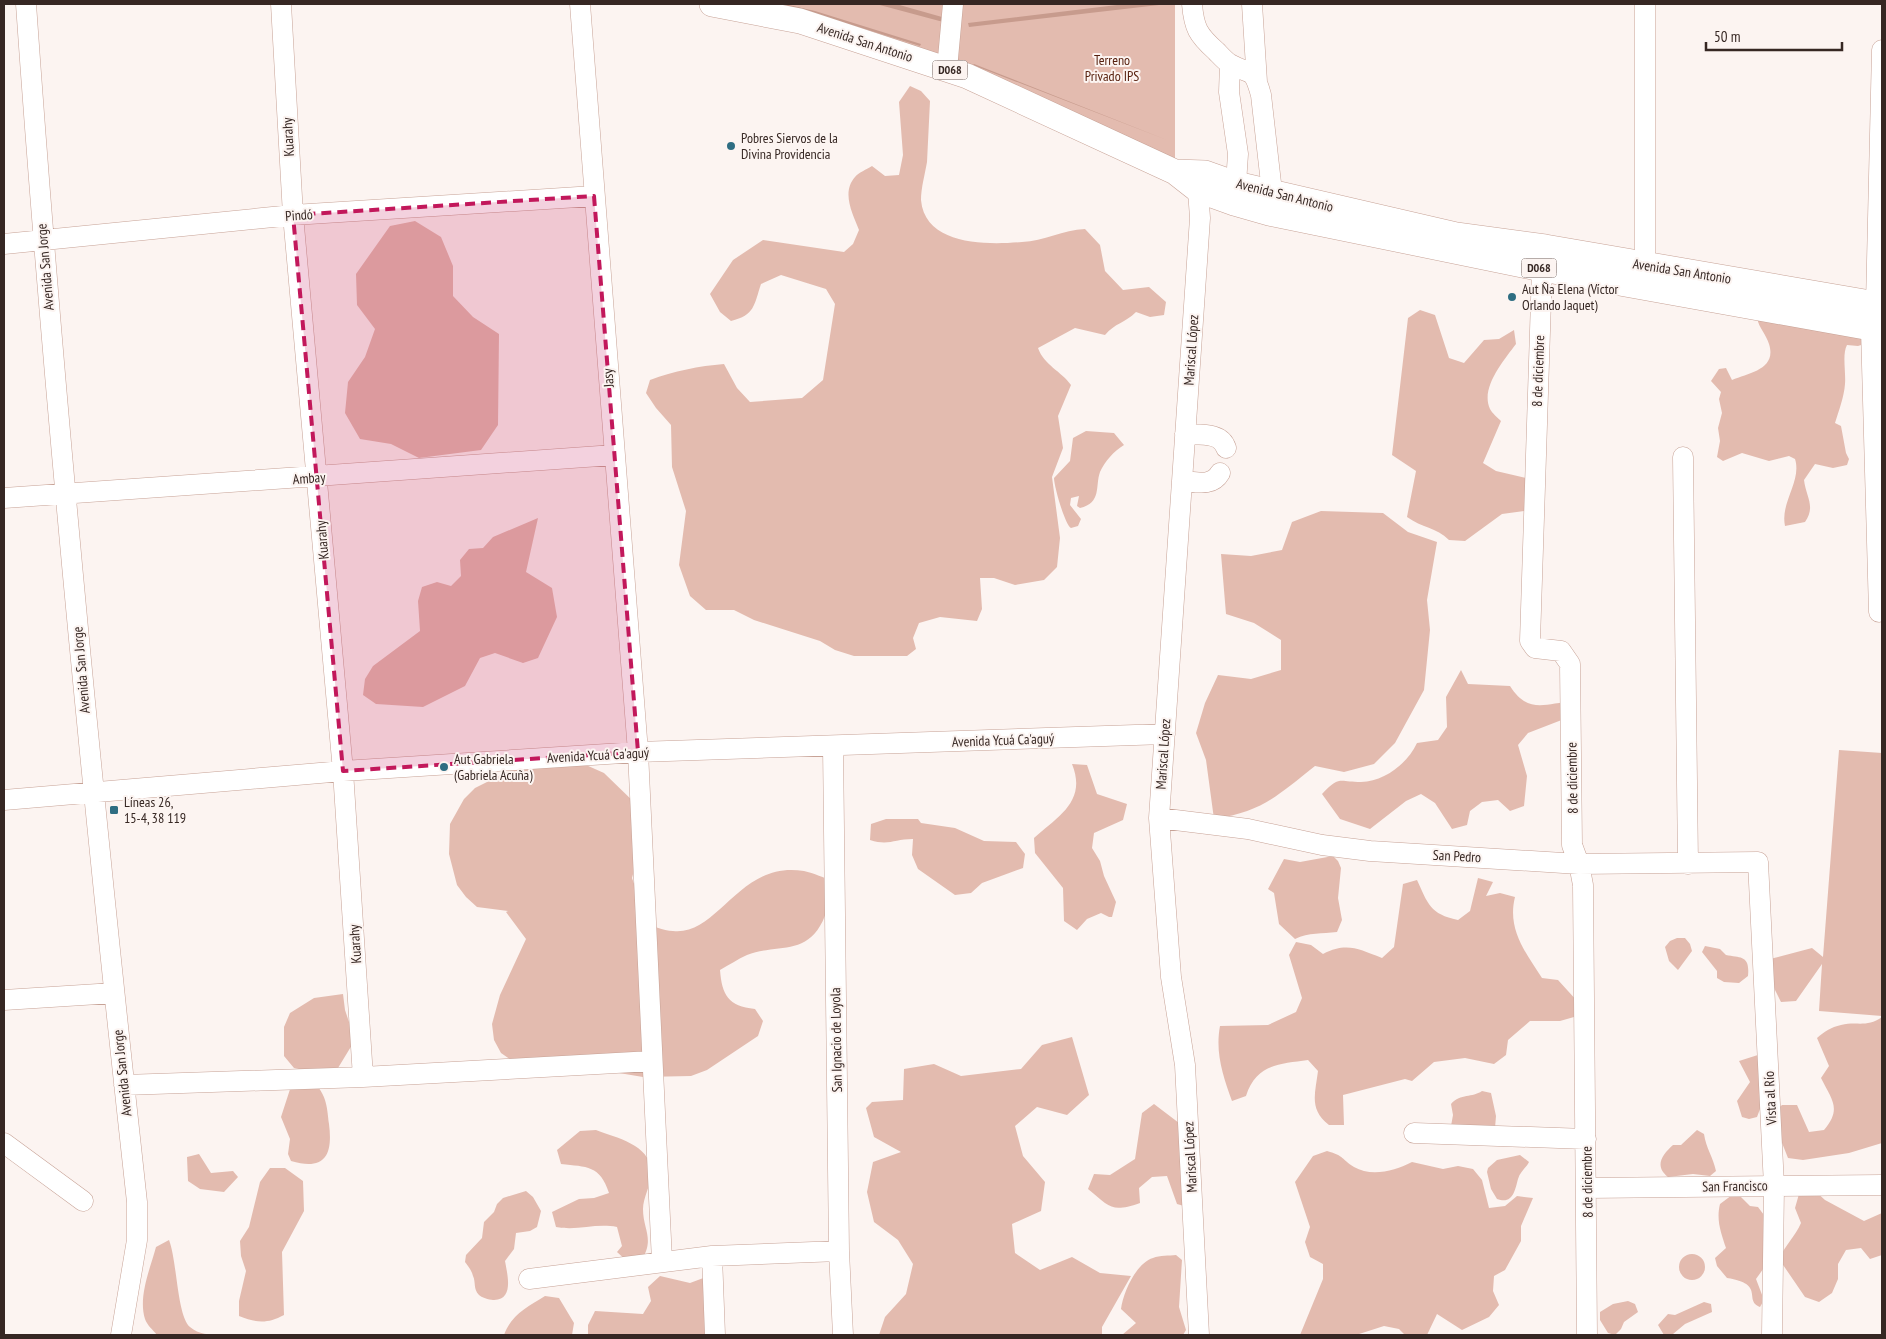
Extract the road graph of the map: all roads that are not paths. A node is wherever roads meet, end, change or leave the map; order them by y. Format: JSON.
{"nodes":[{"id":1,"x":26,"y":4,"type":"edge"},
{"id":2,"x":281,"y":4,"type":"edge"},
{"id":3,"x":580,"y":4,"type":"edge"},
{"id":4,"x":712,"y":4,"type":"edge"},
{"id":5,"x":953,"y":4,"type":"edge"},
{"id":6,"x":1192,"y":4,"type":"edge"},
{"id":7,"x":1252,"y":4,"type":"edge"},
{"id":8,"x":1645,"y":4,"type":"edge"},
{"id":9,"x":1882,"y":50,"type":"edge"},
{"id":10,"x":1230,"y":64,"type":"junction"},
{"id":11,"x":948,"y":69,"type":"junction"},
{"id":12,"x":1257,"y":82,"type":"junction"},
{"id":13,"x":1202,"y":181,"type":"junction"},
{"id":14,"x":1235,"y":194,"type":"junction"},
{"id":15,"x":594,"y":196,"type":"junction"},
{"id":16,"x":1271,"y":202,"type":"junction"},
{"id":17,"x":293,"y":215,"type":"junction"},
{"id":18,"x":42,"y":242,"type":"junction"},
{"id":19,"x":4,"y":244,"type":"edge"},
{"id":20,"x":1543,"y":258,"type":"junction"},
{"id":21,"x":1645,"y":276,"type":"junction"},
{"id":22,"x":1879,"y":304,"type":"edge"},
{"id":23,"x":1876,"y":330,"type":"edge"},
{"id":24,"x":1186,"y":434,"type":"junction"},
{"id":25,"x":1226,"y":448,"type":"dead end"},
{"id":26,"x":614,"y":455,"type":"junction"},
{"id":27,"x":1683,"y":457,"type":"dead end"},
{"id":28,"x":1220,"y":473,"type":"dead end"},
{"id":29,"x":316,"y":477,"type":"junction"},
{"id":30,"x":1182,"y":481,"type":"junction"},
{"id":31,"x":65,"y":494,"type":"junction"},
{"id":32,"x":4,"y":498,"type":"edge"},
{"id":33,"x":1879,"y":612,"type":"dead end"},
{"id":34,"x":1165,"y":734,"type":"junction"},
{"id":35,"x":833,"y":746,"type":"junction"},
{"id":36,"x":638,"y":752,"type":"junction"},
{"id":37,"x":344,"y":771,"type":"junction"},
{"id":38,"x":92,"y":793,"type":"junction"},
{"id":39,"x":4,"y":800,"type":"edge"},
{"id":40,"x":1159,"y":818,"type":"junction"},
{"id":41,"x":1758,"y":862,"type":"joint"},
{"id":42,"x":1579,"y":864,"type":"junction"},
{"id":43,"x":1688,"y":864,"type":"junction"},
{"id":44,"x":114,"y":992,"type":"junction"},
{"id":45,"x":4,"y":1000,"type":"edge"},
{"id":46,"x":652,"y":1061,"type":"junction"},
{"id":47,"x":363,"y":1077,"type":"junction"},
{"id":48,"x":124,"y":1086,"type":"junction"},
{"id":49,"x":1414,"y":1133,"type":"dead end"},
{"id":50,"x":1586,"y":1139,"type":"junction"},
{"id":51,"x":4,"y":1142,"type":"edge"},
{"id":52,"x":1882,"y":1185,"type":"edge"},
{"id":53,"x":1774,"y":1186,"type":"junction"},
{"id":54,"x":1587,"y":1188,"type":"junction"},
{"id":55,"x":83,"y":1201,"type":"dead end"},
{"id":56,"x":839,"y":1251,"type":"junction"},
{"id":57,"x":712,"y":1256,"type":"junction"},
{"id":58,"x":662,"y":1261,"type":"junction"},
{"id":59,"x":528,"y":1279,"type":"dead end"},
{"id":60,"x":121,"y":1335,"type":"edge"},
{"id":61,"x":715,"y":1335,"type":"edge"},
{"id":62,"x":843,"y":1335,"type":"edge"},
{"id":63,"x":1199,"y":1335,"type":"edge"},
{"id":64,"x":1587,"y":1335,"type":"edge"},
{"id":65,"x":1772,"y":1335,"type":"edge"}],
"edges":[{"from":1,"to":18,"type":"street","name":"Avenida San Jorge"},
{"from":2,"to":17,"type":"street","name":"Kuarahy"},
{"from":3,"to":15,"type":"street","name":"Jasy"},
{"from":4,"to":11,"type":"main road","name":"Avenida San Antonio","number":"D068"},
{"from":5,"to":11,"type":"street"},
{"from":6,"to":10,"type":"street"},
{"from":7,"to":12,"type":"street"},
{"from":8,"to":21,"type":"street"},
{"from":9,"to":22,"type":"street"},
{"from":10,"to":12,"type":"street"},
{"from":10,"to":14,"type":"street"},
{"from":11,"to":13,"type":"main road","name":"Avenida San Antonio","number":"D068"},
{"from":12,"to":16,"type":"street"},
{"from":13,"to":14,"type":"main road","name":"Avenida San Antonio","number":"D068"},
{"from":13,"to":24,"type":"street","name":"Mariscal López"},
{"from":14,"to":16,"type":"main road","name":"Avenida San Antonio","number":"D068"},
{"from":15,"to":17,"type":"street","name":"Pindó"},
{"from":15,"to":26,"type":"street","name":"Jasy"},
{"from":16,"to":20,"type":"main road","name":"Avenida San Antonio","number":"D068"},
{"from":17,"to":18,"type":"street","name":"Pindó"},
{"from":17,"to":29,"type":"street","name":"Kuarahy"},
{"from":18,"to":19,"type":"street","name":"Pindó"},
{"from":18,"to":31,"type":"street","name":"Avenida San Jorge"},
{"from":20,"to":21,"type":"main road","name":"Avenida San Antonio","number":"D068"},
{"from":20,"to":42,"type":"street","name":"8 de diciembre"},
{"from":21,"to":22,"type":"main road","name":"Avenida San Antonio","number":"D068"},
{"from":21,"to":23,"type":"main road","name":"Avenida San Antonio","number":"D068"},
{"from":22,"to":23,"type":"street"},
{"from":23,"to":33,"type":"street"},
{"from":24,"to":25,"type":"street"},
{"from":24,"to":30,"type":"street","name":"Mariscal López"},
{"from":26,"to":29,"type":"street","name":"Ambay"},
{"from":26,"to":36,"type":"street","name":"Jasy"},
{"from":27,"to":43,"type":"street"},
{"from":28,"to":30,"type":"street"},
{"from":29,"to":31,"type":"street","name":"Ambay"},
{"from":29,"to":37,"type":"street","name":"Kuarahy"},
{"from":30,"to":34,"type":"street","name":"Mariscal López"},
{"from":31,"to":32,"type":"street","name":"Ambay"},
{"from":31,"to":38,"type":"street","name":"Avenida San Jorge"},
{"from":34,"to":35,"type":"street","name":"Avenida Ycuá Ca'aguý"},
{"from":34,"to":40,"type":"street","name":"Mariscal López"},
{"from":35,"to":36,"type":"street","name":"Avenida Ycuá Ca'aguý"},
{"from":35,"to":56,"type":"street","name":"San Ignacio de Loyola"},
{"from":36,"to":37,"type":"street","name":"Avenida Ycuá Ca'aguý"},
{"from":36,"to":46,"type":"street","name":"Jasy"},
{"from":37,"to":38,"type":"street","name":"Avenida Ycuá Ca'aguý"},
{"from":37,"to":47,"type":"street","name":"Kuarahy"},
{"from":38,"to":39,"type":"street","name":"Avenida Ycuá Ca'aguý"},
{"from":38,"to":44,"type":"street","name":"Avenida San Jorge"},
{"from":40,"to":42,"type":"street","name":"San Pedro"},
{"from":40,"to":63,"type":"street","name":"Mariscal López"},
{"from":41,"to":43,"type":"street","name":"San Pedro"},
{"from":41,"to":53,"type":"street","name":"Vista al Río"},
{"from":42,"to":43,"type":"street","name":"San Pedro"},
{"from":42,"to":50,"type":"street","name":"8 de diciembre"},
{"from":44,"to":45,"type":"street"},
{"from":44,"to":48,"type":"street","name":"Avenida San Jorge"},
{"from":46,"to":47,"type":"street"},
{"from":46,"to":58,"type":"street","name":"Jasy"},
{"from":47,"to":48,"type":"street"},
{"from":48,"to":60,"type":"street","name":"Avenida San Jorge"},
{"from":49,"to":50,"type":"street"},
{"from":50,"to":54,"type":"street","name":"8 de diciembre"},
{"from":51,"to":55,"type":"street"},
{"from":52,"to":53,"type":"street","name":"San Francisco"},
{"from":53,"to":54,"type":"street","name":"San Francisco"},
{"from":53,"to":65,"type":"street","name":"Vista al Río"},
{"from":54,"to":64,"type":"street","name":"8 de diciembre"},
{"from":56,"to":57,"type":"street"},
{"from":56,"to":62,"type":"street","name":"San Ignacio de Loyola"},
{"from":57,"to":58,"type":"street"},
{"from":57,"to":61,"type":"street"},
{"from":58,"to":59,"type":"street"}]}
